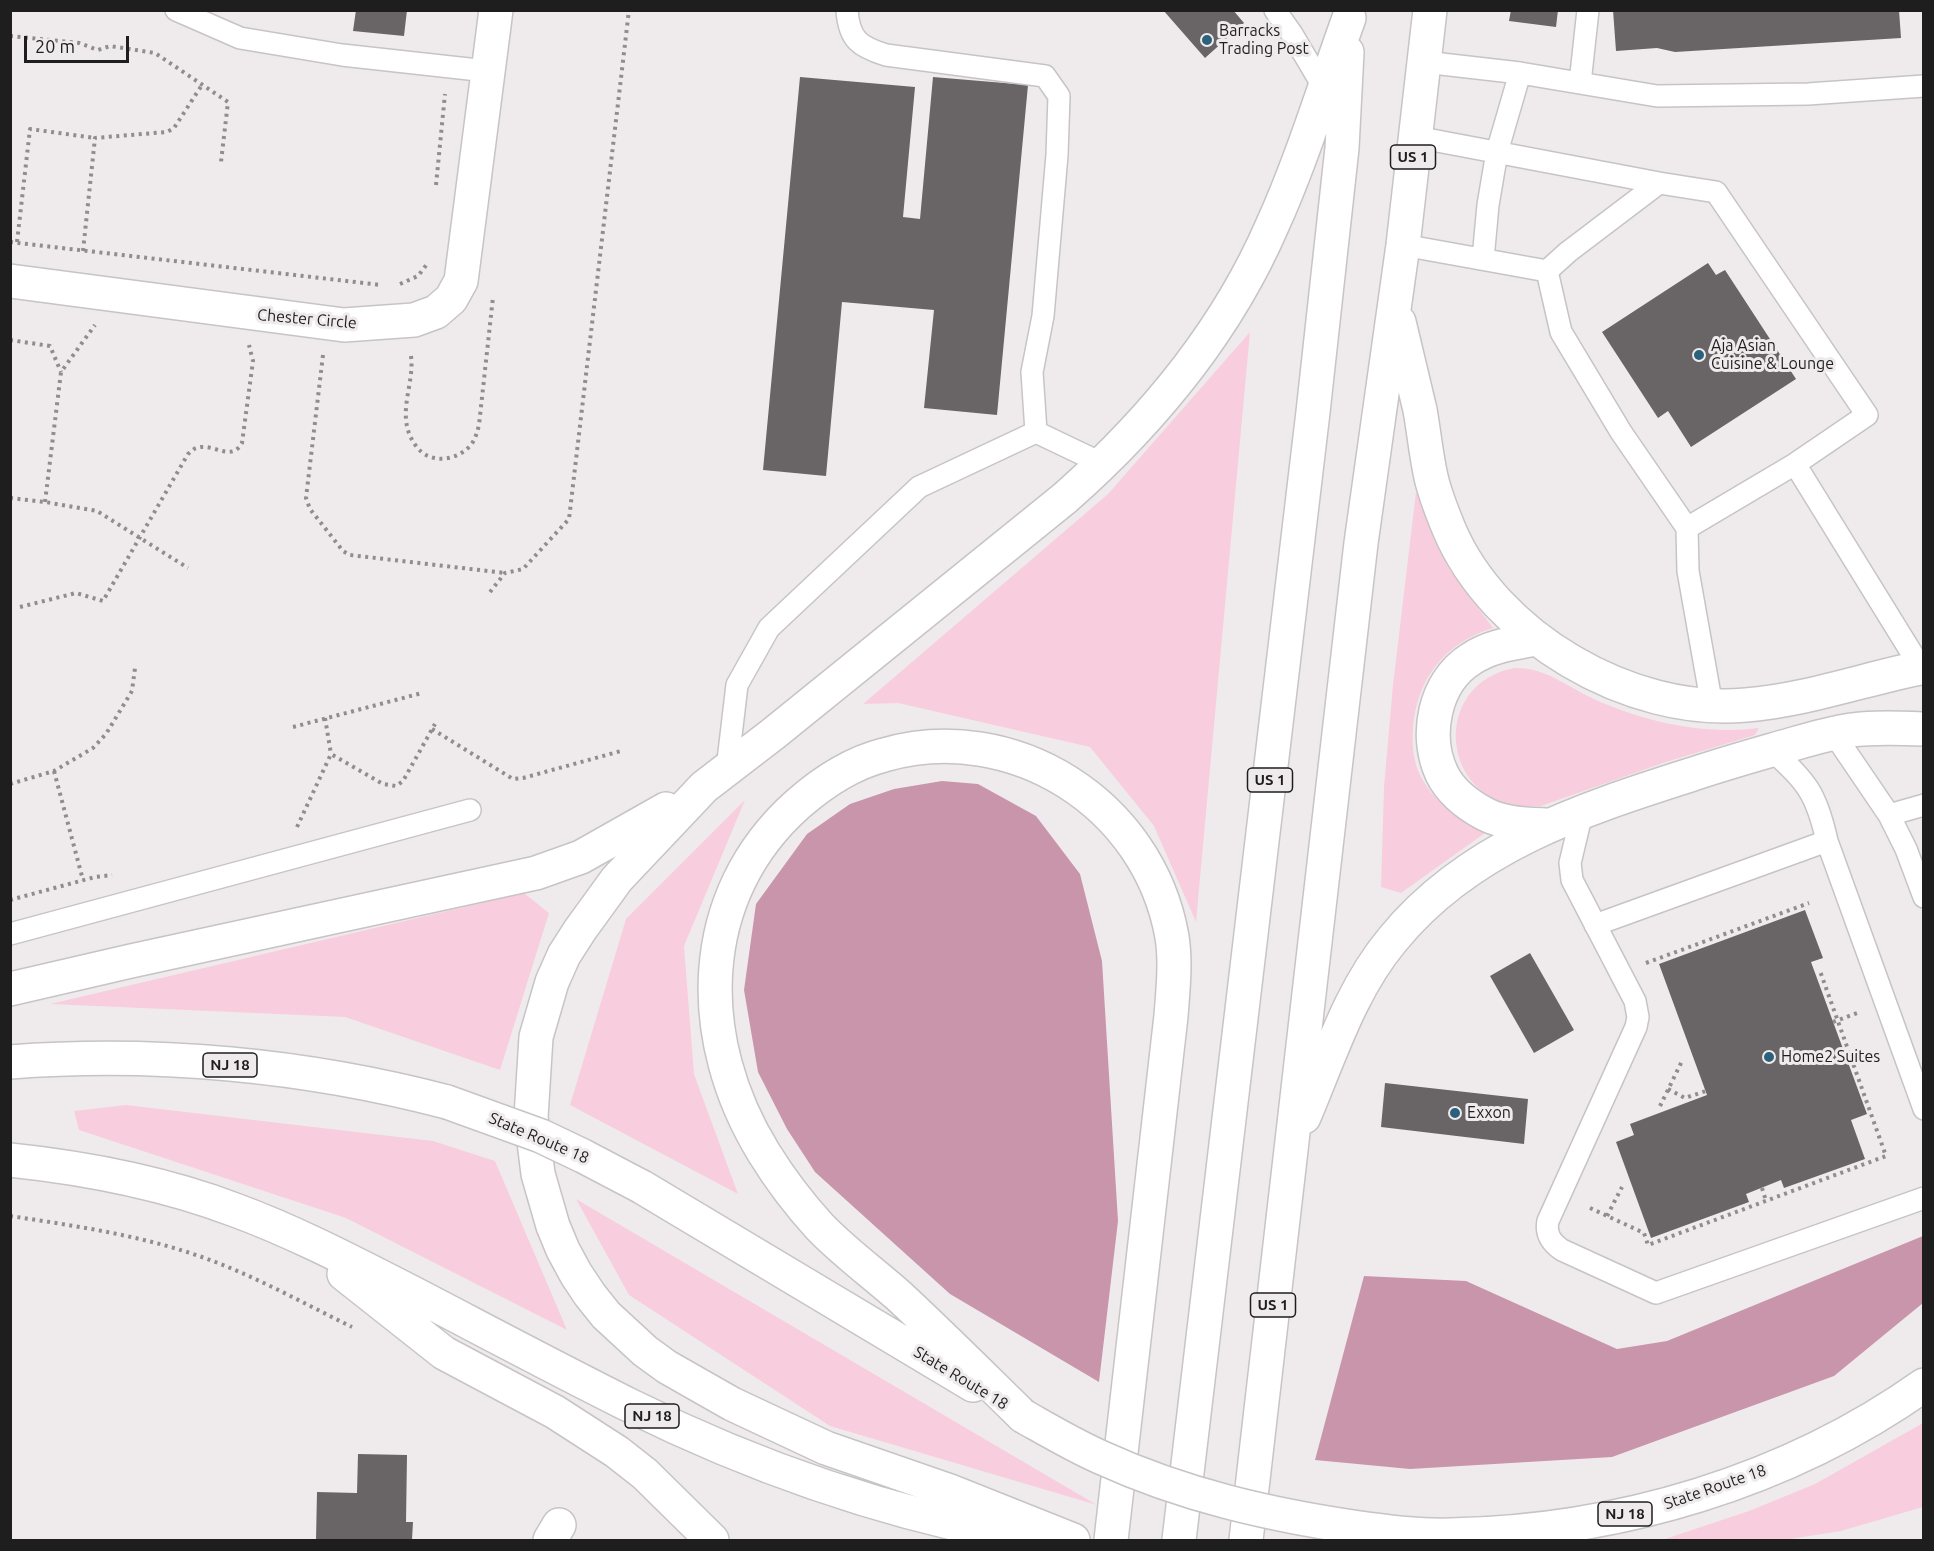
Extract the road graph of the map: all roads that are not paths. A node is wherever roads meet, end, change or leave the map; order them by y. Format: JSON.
{"nodes":[{"id":1,"x":176,"y":10,"type":"edge"},
{"id":2,"x":496,"y":10,"type":"edge"},
{"id":3,"x":847,"y":10,"type":"edge"},
{"id":4,"x":1275,"y":10,"type":"edge"},
{"id":5,"x":1430,"y":10,"type":"edge"},
{"id":6,"x":1588,"y":10,"type":"edge"},
{"id":7,"x":1350,"y":14,"type":"edge"},
{"id":8,"x":1424,"y":62,"type":"junction"},
{"id":9,"x":487,"y":70,"type":"junction"},
{"id":10,"x":1520,"y":73,"type":"junction"},
{"id":11,"x":1580,"y":83,"type":"junction"},
{"id":12,"x":1923,"y":86,"type":"edge"},
{"id":13,"x":1324,"y":88,"type":"junction"},
{"id":14,"x":1416,"y":137,"type":"junction"},
{"id":15,"x":1497,"y":152,"type":"junction"},
{"id":16,"x":1659,"y":183,"type":"junction"},
{"id":17,"x":1403,"y":245,"type":"junction"},
{"id":18,"x":1483,"y":259,"type":"junction"},
{"id":19,"x":1547,"y":271,"type":"junction"},
{"id":20,"x":11,"y":282,"type":"edge"},
{"id":21,"x":1394,"y":303,"type":"junction"},
{"id":22,"x":1036,"y":432,"type":"junction"},
{"id":23,"x":1795,"y":464,"type":"junction"},
{"id":24,"x":1103,"y":465,"type":"junction"},
{"id":25,"x":1687,"y":528,"type":"junction"},
{"id":26,"x":1536,"y":639,"type":"junction"},
{"id":27,"x":1922,"y":667,"type":"edge"},
{"id":28,"x":1712,"y":706,"type":"junction"},
{"id":29,"x":1923,"y":729,"type":"edge"},
{"id":30,"x":1834,"y":734,"type":"junction"},
{"id":31,"x":1772,"y":750,"type":"junction"},
{"id":32,"x":715,"y":778,"type":"junction"},
{"id":33,"x":1923,"y":805,"type":"edge"},
{"id":34,"x":470,"y":810,"type":"dead end"},
{"id":35,"x":1582,"y":813,"type":"junction"},
{"id":36,"x":1889,"y":815,"type":"junction"},
{"id":37,"x":1548,"y":825,"type":"junction"},
{"id":38,"x":1827,"y":841,"type":"junction"},
{"id":39,"x":1923,"y":897,"type":"edge"},
{"id":40,"x":1594,"y":925,"type":"junction"},
{"id":41,"x":10,"y":934,"type":"edge"},
{"id":42,"x":10,"y":989,"type":"edge"},
{"id":43,"x":10,"y":1062,"type":"edge"},
{"id":44,"x":1923,"y":1110,"type":"edge"},
{"id":45,"x":1290,"y":1152,"type":"junction"},
{"id":46,"x":10,"y":1160,"type":"edge"},
{"id":47,"x":1923,"y":1198,"type":"edge"},
{"id":48,"x":292,"y":1233,"type":"junction"},
{"id":49,"x":1923,"y":1363,"type":"edge"},
{"id":50,"x":1923,"y":1385,"type":"edge"},
{"id":51,"x":1023,"y":1416,"type":"junction"},
{"id":52,"x":1873,"y":1418,"type":"junction"},
{"id":53,"x":1256,"y":1458,"type":"junction"},
{"id":54,"x":712,"y":1540,"type":"edge"},
{"id":55,"x":1035,"y":1540,"type":"edge"},
{"id":56,"x":1073,"y":1540,"type":"edge"},
{"id":57,"x":1111,"y":1540,"type":"edge"},
{"id":58,"x":1179,"y":1540,"type":"edge"},
{"id":59,"x":1246,"y":1540,"type":"edge"},
{"id":60,"x":1258,"y":1540,"type":"edge"}],
"edges":[{"from":1,"to":9,"type":"lane"},
{"from":2,"to":9,"type":"main road","name":"Chester Circle"},
{"from":3,"to":22,"type":"lane"},
{"from":4,"to":13,"type":"lane"},
{"from":5,"to":8,"type":"main road","number":"US 1"},
{"from":6,"to":11,"type":"lane"},
{"from":7,"to":13,"type":"main road"},
{"from":7,"to":58,"type":"main road","number":"US 1"},
{"from":8,"to":10,"type":"lane"},
{"from":8,"to":14,"type":"main road","number":"US 1"},
{"from":9,"to":20,"type":"main road","name":"Chester Circle"},
{"from":10,"to":11,"type":"lane"},
{"from":10,"to":15,"type":"lane"},
{"from":11,"to":12,"type":"lane"},
{"from":13,"to":24,"type":"main road"},
{"from":14,"to":15,"type":"lane"},
{"from":14,"to":17,"type":"main road","number":"US 1"},
{"from":15,"to":16,"type":"lane"},
{"from":15,"to":18,"type":"lane"},
{"from":16,"to":19,"type":"lane"},
{"from":16,"to":23,"type":"lane"},
{"from":17,"to":18,"type":"lane"},
{"from":17,"to":21,"type":"main road","number":"US 1"},
{"from":18,"to":19,"type":"lane"},
{"from":19,"to":25,"type":"lane"},
{"from":21,"to":26,"type":"main road"},
{"from":21,"to":45,"type":"main road","number":"US 1"},
{"from":22,"to":24,"type":"lane"},
{"from":22,"to":32,"type":"lane"},
{"from":23,"to":25,"type":"lane"},
{"from":23,"to":27,"type":"lane"},
{"from":24,"to":32,"type":"main road"},
{"from":25,"to":28,"type":"lane"},
{"from":26,"to":28,"type":"main road"},
{"from":26,"to":37,"type":"main road"},
{"from":27,"to":28,"type":"main road"},
{"from":29,"to":30,"type":"main road"},
{"from":30,"to":31,"type":"main road"},
{"from":30,"to":36,"type":"lane"},
{"from":31,"to":35,"type":"main road"},
{"from":31,"to":38,"type":"lane"},
{"from":32,"to":42,"type":"main road"},
{"from":32,"to":56,"type":"main road"},
{"from":33,"to":36,"type":"lane"},
{"from":34,"to":41,"type":"lane"},
{"from":35,"to":37,"type":"main road"},
{"from":35,"to":40,"type":"lane"},
{"from":36,"to":39,"type":"lane"},
{"from":37,"to":45,"type":"main road"},
{"from":38,"to":40,"type":"lane"},
{"from":38,"to":44,"type":"lane"},
{"from":40,"to":47,"type":"lane"},
{"from":43,"to":51,"type":"main road","name":"State Route 18","number":"NJ 18","bridge":true},
{"from":45,"to":53,"type":"main road","number":"US 1"},
{"from":46,"to":48,"type":"main road","number":"NJ 18"},
{"from":48,"to":54,"type":"main road"},
{"from":48,"to":55,"type":"main road","number":"NJ 18"},
{"from":49,"to":52,"type":"main road"},
{"from":50,"to":52,"type":"main road","name":"State Route 18","number":"NJ 18"},
{"from":51,"to":52,"type":"main road","name":"State Route 18","number":"NJ 18","bridge":true},
{"from":51,"to":57,"type":"main road"},
{"from":53,"to":59,"type":"main road","number":"US 1"},
{"from":53,"to":60,"type":"main road"}]}
